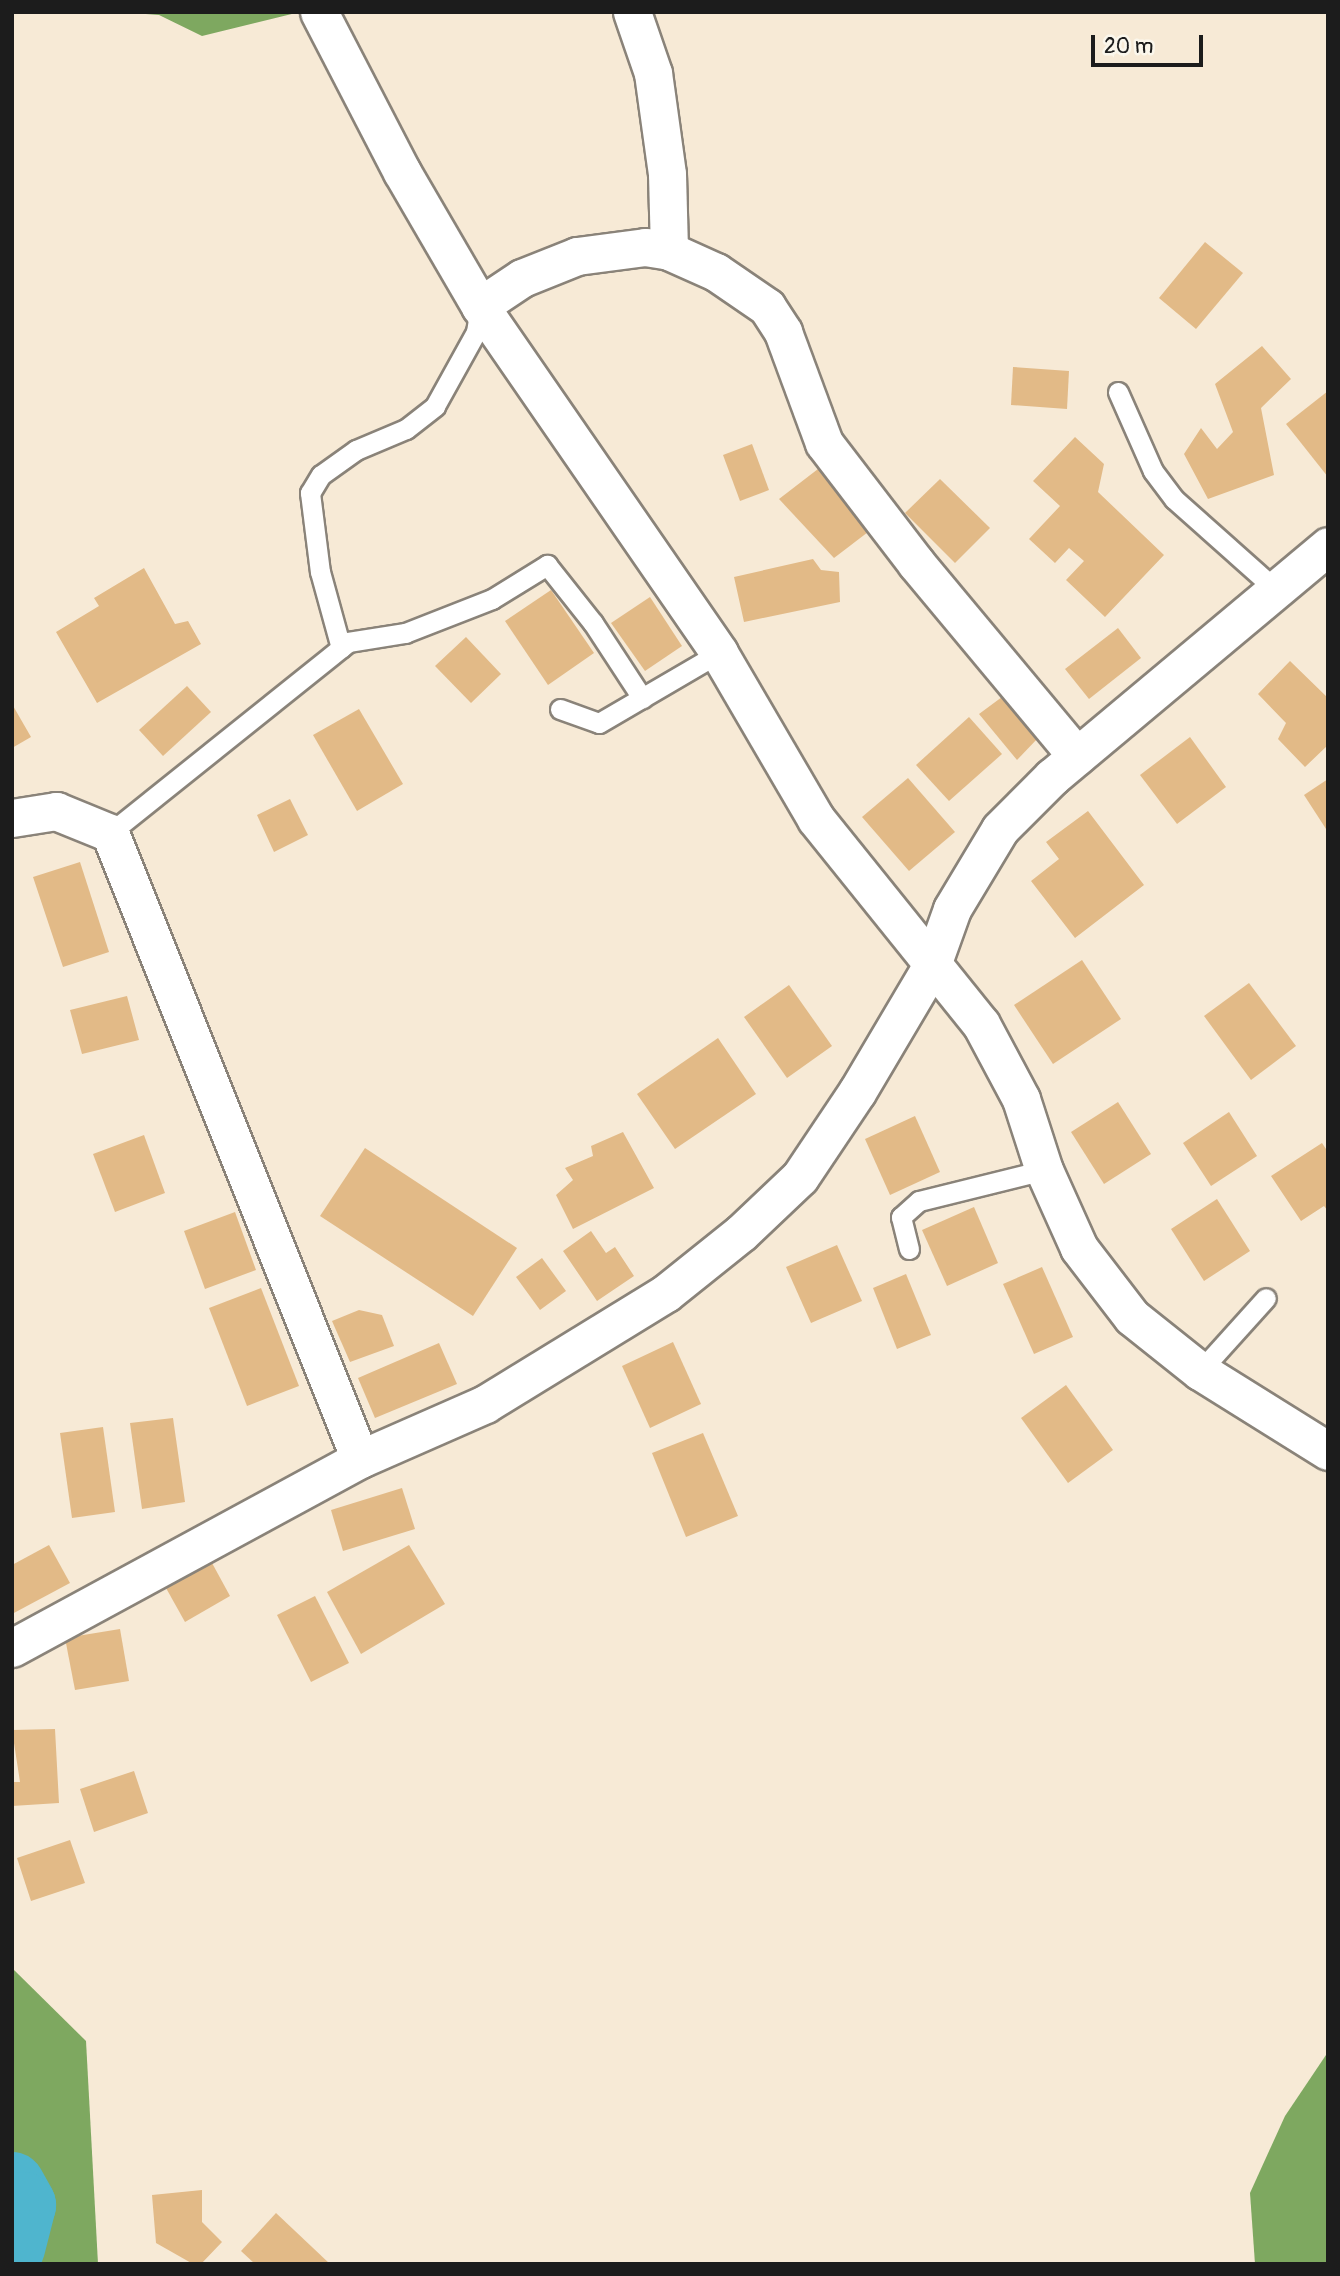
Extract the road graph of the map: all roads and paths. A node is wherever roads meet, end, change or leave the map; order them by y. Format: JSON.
{"nodes":[{"id":1,"x":319,"y":12,"type":"edge"},
{"id":2,"x":632,"y":12,"type":"edge"},
{"id":3,"x":669,"y":251,"type":"junction"},
{"id":4,"x":480,"y":306,"type":"junction"},
{"id":5,"x":1118,"y":392,"type":"dead end"},
{"id":6,"x":1328,"y":546,"type":"edge"},
{"id":7,"x":1276,"y":590,"type":"junction"},
{"id":8,"x":341,"y":648,"type":"junction"},
{"id":9,"x":719,"y":653,"type":"junction"},
{"id":10,"x":642,"y":698,"type":"junction"},
{"id":11,"x":560,"y":709,"type":"dead end"},
{"id":12,"x":1077,"y":756,"type":"junction"},
{"id":13,"x":12,"y":818,"type":"edge"},
{"id":14,"x":110,"y":833,"type":"junction"},
{"id":15,"x":932,"y":965,"type":"junction"},
{"id":16,"x":1044,"y":1170,"type":"junction"},
{"id":17,"x":909,"y":1249,"type":"dead end"},
{"id":18,"x":1266,"y":1298,"type":"dead end"},
{"id":19,"x":1200,"y":1371,"type":"junction"},
{"id":20,"x":1328,"y":1451,"type":"edge"},
{"id":21,"x":360,"y":1459,"type":"junction"},
{"id":22,"x":12,"y":1648,"type":"edge"}],
"edges":[{"from":1,"to":4,"type":"street"},
{"from":2,"to":3,"type":"street"},
{"from":3,"to":4,"type":"street"},
{"from":3,"to":12,"type":"street"},
{"from":4,"to":8,"type":"lane"},
{"from":4,"to":9,"type":"street"},
{"from":5,"to":7,"type":"lane"},
{"from":6,"to":7,"type":"street"},
{"from":7,"to":12,"type":"street"},
{"from":8,"to":10,"type":"lane"},
{"from":8,"to":14,"type":"lane"},
{"from":9,"to":10,"type":"lane"},
{"from":9,"to":15,"type":"street"},
{"from":10,"to":11,"type":"lane"},
{"from":12,"to":15,"type":"street"},
{"from":13,"to":14,"type":"street"},
{"from":14,"to":21,"type":"street"},
{"from":15,"to":16,"type":"street"},
{"from":15,"to":21,"type":"street"},
{"from":16,"to":17,"type":"lane"},
{"from":16,"to":19,"type":"street"},
{"from":18,"to":19,"type":"lane"},
{"from":19,"to":20,"type":"street"},
{"from":21,"to":22,"type":"street"}]}
